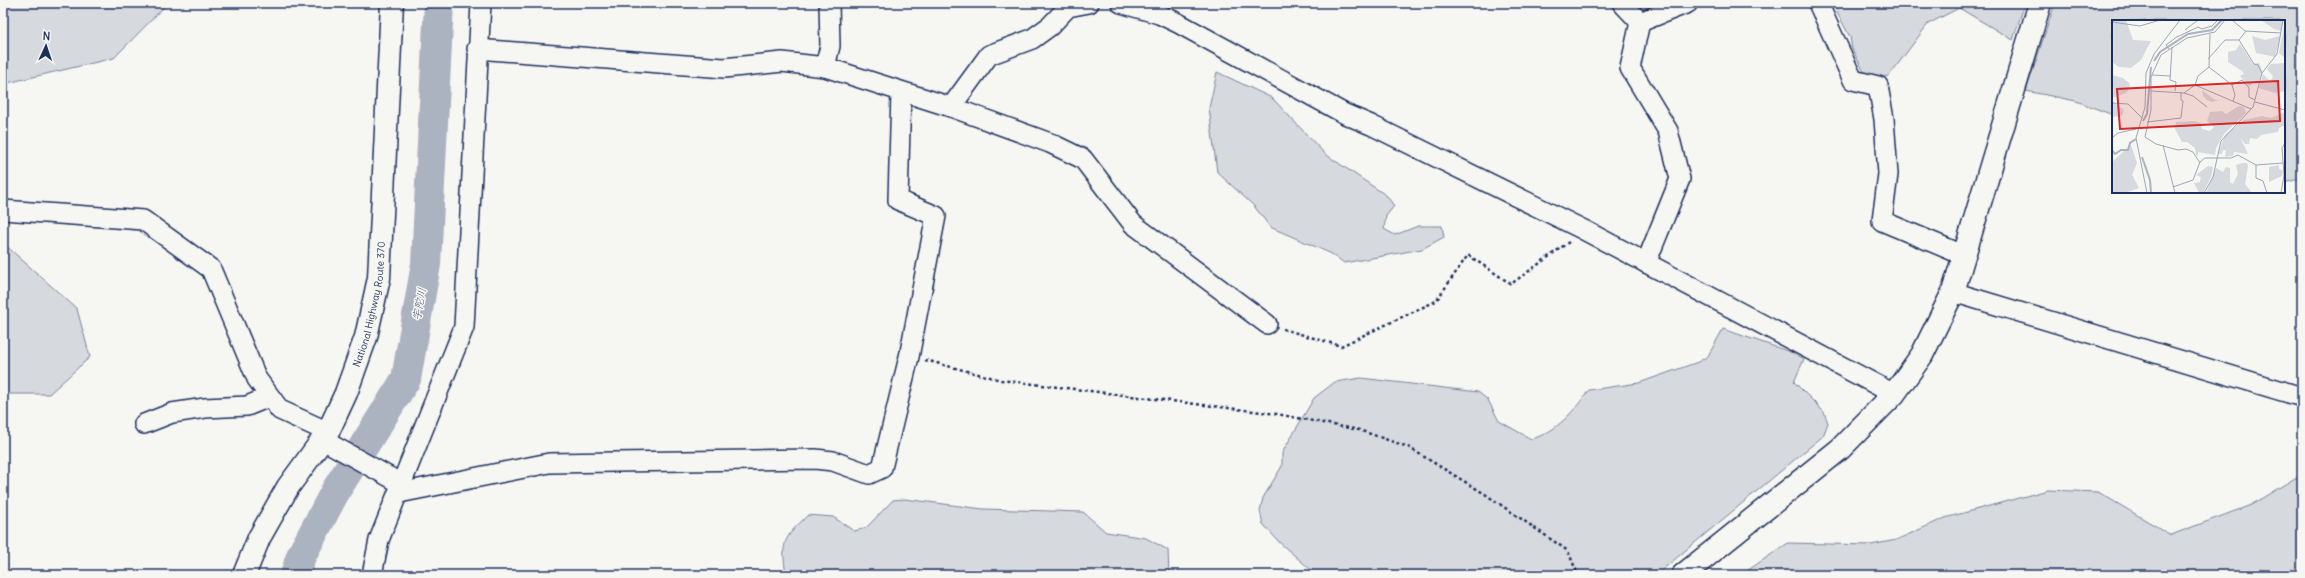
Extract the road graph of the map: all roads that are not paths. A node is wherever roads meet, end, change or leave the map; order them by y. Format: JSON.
{"nodes":[{"id":1,"x":392,"y":3,"type":"edge"},
{"id":2,"x":481,"y":3,"type":"edge"},
{"id":3,"x":829,"y":3,"type":"edge"},
{"id":4,"x":1089,"y":3,"type":"edge"},
{"id":5,"x":1121,"y":3,"type":"edge"},
{"id":6,"x":1622,"y":3,"type":"edge"},
{"id":7,"x":1688,"y":3,"type":"edge"},
{"id":8,"x":1818,"y":3,"type":"edge"},
{"id":9,"x":2040,"y":3,"type":"edge"},
{"id":10,"x":1640,"y":22,"type":"junction"},
{"id":11,"x":477,"y":49,"type":"junction"},
{"id":12,"x":825,"y":67,"type":"junction"},
{"id":13,"x":901,"y":92,"type":"junction"},
{"id":14,"x":951,"y":107,"type":"junction"},
{"id":15,"x":3,"y":210,"type":"edge"},
{"id":16,"x":1963,"y":256,"type":"junction"},
{"id":17,"x":1646,"y":263,"type":"junction"},
{"id":18,"x":1952,"y":292,"type":"junction"},
{"id":19,"x":1267,"y":324,"type":"road end"},
{"id":20,"x":1894,"y":394,"type":"junction"},
{"id":21,"x":269,"y":397,"type":"junction"},
{"id":22,"x":2302,"y":397,"type":"edge"},
{"id":23,"x":144,"y":424,"type":"dead end"},
{"id":24,"x":328,"y":439,"type":"junction"},
{"id":25,"x":398,"y":485,"type":"junction"},
{"id":26,"x":244,"y":575,"type":"edge"},
{"id":27,"x":372,"y":575,"type":"edge"},
{"id":28,"x":1683,"y":575,"type":"edge"}],
"edges":[{"from":1,"to":24,"type":"main road","name":"National Highway Route 370"},
{"from":2,"to":11,"type":"street"},
{"from":3,"to":12,"type":"street"},
{"from":4,"to":14,"type":"street"},
{"from":5,"to":17,"type":"street"},
{"from":6,"to":10,"type":"street"},
{"from":7,"to":10,"type":"street"},
{"from":8,"to":16,"type":"street"},
{"from":9,"to":16,"type":"main road"},
{"from":10,"to":17,"type":"street"},
{"from":11,"to":12,"type":"street"},
{"from":11,"to":25,"type":"street"},
{"from":12,"to":13,"type":"street"},
{"from":13,"to":14,"type":"street"},
{"from":13,"to":25,"type":"street"},
{"from":14,"to":19,"type":"street"},
{"from":15,"to":21,"type":"street"},
{"from":16,"to":18,"type":"main road"},
{"from":17,"to":20,"type":"street"},
{"from":18,"to":20,"type":"main road"},
{"from":18,"to":22,"type":"street"},
{"from":20,"to":28,"type":"main road"},
{"from":21,"to":23,"type":"street"},
{"from":21,"to":24,"type":"street"},
{"from":24,"to":25,"type":"street"},
{"from":24,"to":26,"type":"main road","name":"National Highway Route 370"},
{"from":25,"to":27,"type":"street"}]}
